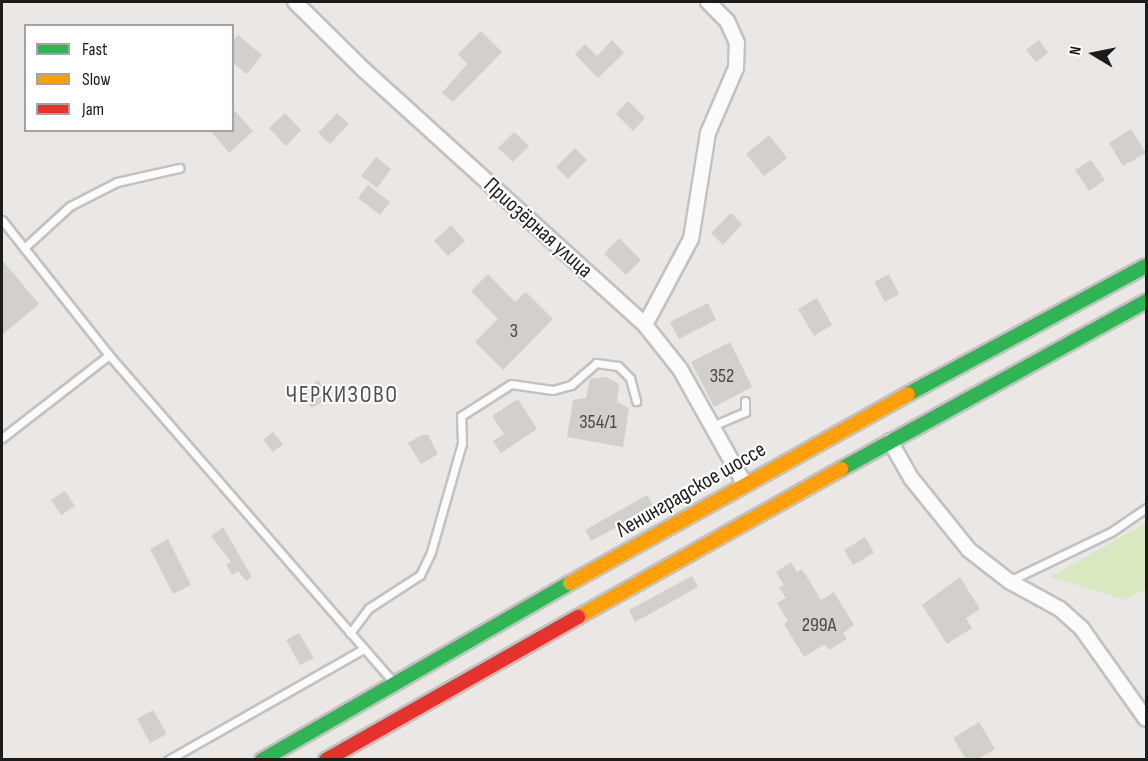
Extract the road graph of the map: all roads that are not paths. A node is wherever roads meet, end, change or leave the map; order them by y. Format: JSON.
{"nodes":[{"id":1,"x":296,"y":2,"type":"edge"},
{"id":2,"x":708,"y":2,"type":"edge"},
{"id":3,"x":179,"y":168,"type":"dead end"},
{"id":4,"x":2,"y":219,"type":"edge"},
{"id":5,"x":24,"y":248,"type":"junction"},
{"id":6,"x":1146,"y":266,"type":"edge"},
{"id":7,"x":1146,"y":301,"type":"edge"},
{"id":8,"x":645,"y":325,"type":"junction"},
{"id":9,"x":110,"y":355,"type":"junction"},
{"id":10,"x":636,"y":401,"type":"dead end"},
{"id":11,"x":745,"y":401,"type":"dead end"},
{"id":12,"x":712,"y":426,"type":"junction"},
{"id":13,"x":2,"y":438,"type":"edge"},
{"id":14,"x":890,"y":441,"type":"junction"},
{"id":15,"x":744,"y":483,"type":"junction"},
{"id":16,"x":1146,"y":508,"type":"edge"},
{"id":17,"x":1009,"y":581,"type":"junction"},
{"id":18,"x":350,"y":633,"type":"junction"},
{"id":19,"x":363,"y":649,"type":"junction"},
{"id":20,"x":396,"y":684,"type":"junction"},
{"id":21,"x":1144,"y":712,"type":"edge"},
{"id":22,"x":168,"y":759,"type":"edge"},
{"id":23,"x":262,"y":759,"type":"edge"},
{"id":24,"x":326,"y":759,"type":"edge"}],
"edges":[{"from":1,"to":8,"type":"street","name":"Приозёрная улица"},
{"from":2,"to":8,"type":"street"},
{"from":3,"to":5,"type":"lane"},
{"from":4,"to":5,"type":"lane"},
{"from":5,"to":9,"type":"lane"},
{"from":6,"to":15,"type":"highway","name":"Ленинградское шоссе"},
{"from":7,"to":14,"type":"highway"},
{"from":8,"to":12,"type":"street","name":"Приозёрная улица"},
{"from":9,"to":13,"type":"lane"},
{"from":9,"to":18,"type":"lane"},
{"from":10,"to":18,"type":"lane"},
{"from":11,"to":12,"type":"lane"},
{"from":12,"to":15,"type":"street","name":"Приозёрная улица"},
{"from":14,"to":17,"type":"street"},
{"from":14,"to":24,"type":"highway"},
{"from":15,"to":20,"type":"highway","name":"Ленинградское шоссе"},
{"from":16,"to":17,"type":"lane"},
{"from":17,"to":21,"type":"street"},
{"from":18,"to":19,"type":"lane"},
{"from":19,"to":20,"type":"lane"},
{"from":19,"to":22,"type":"lane"},
{"from":20,"to":23,"type":"highway","name":"Ленинградское шоссе"}]}
